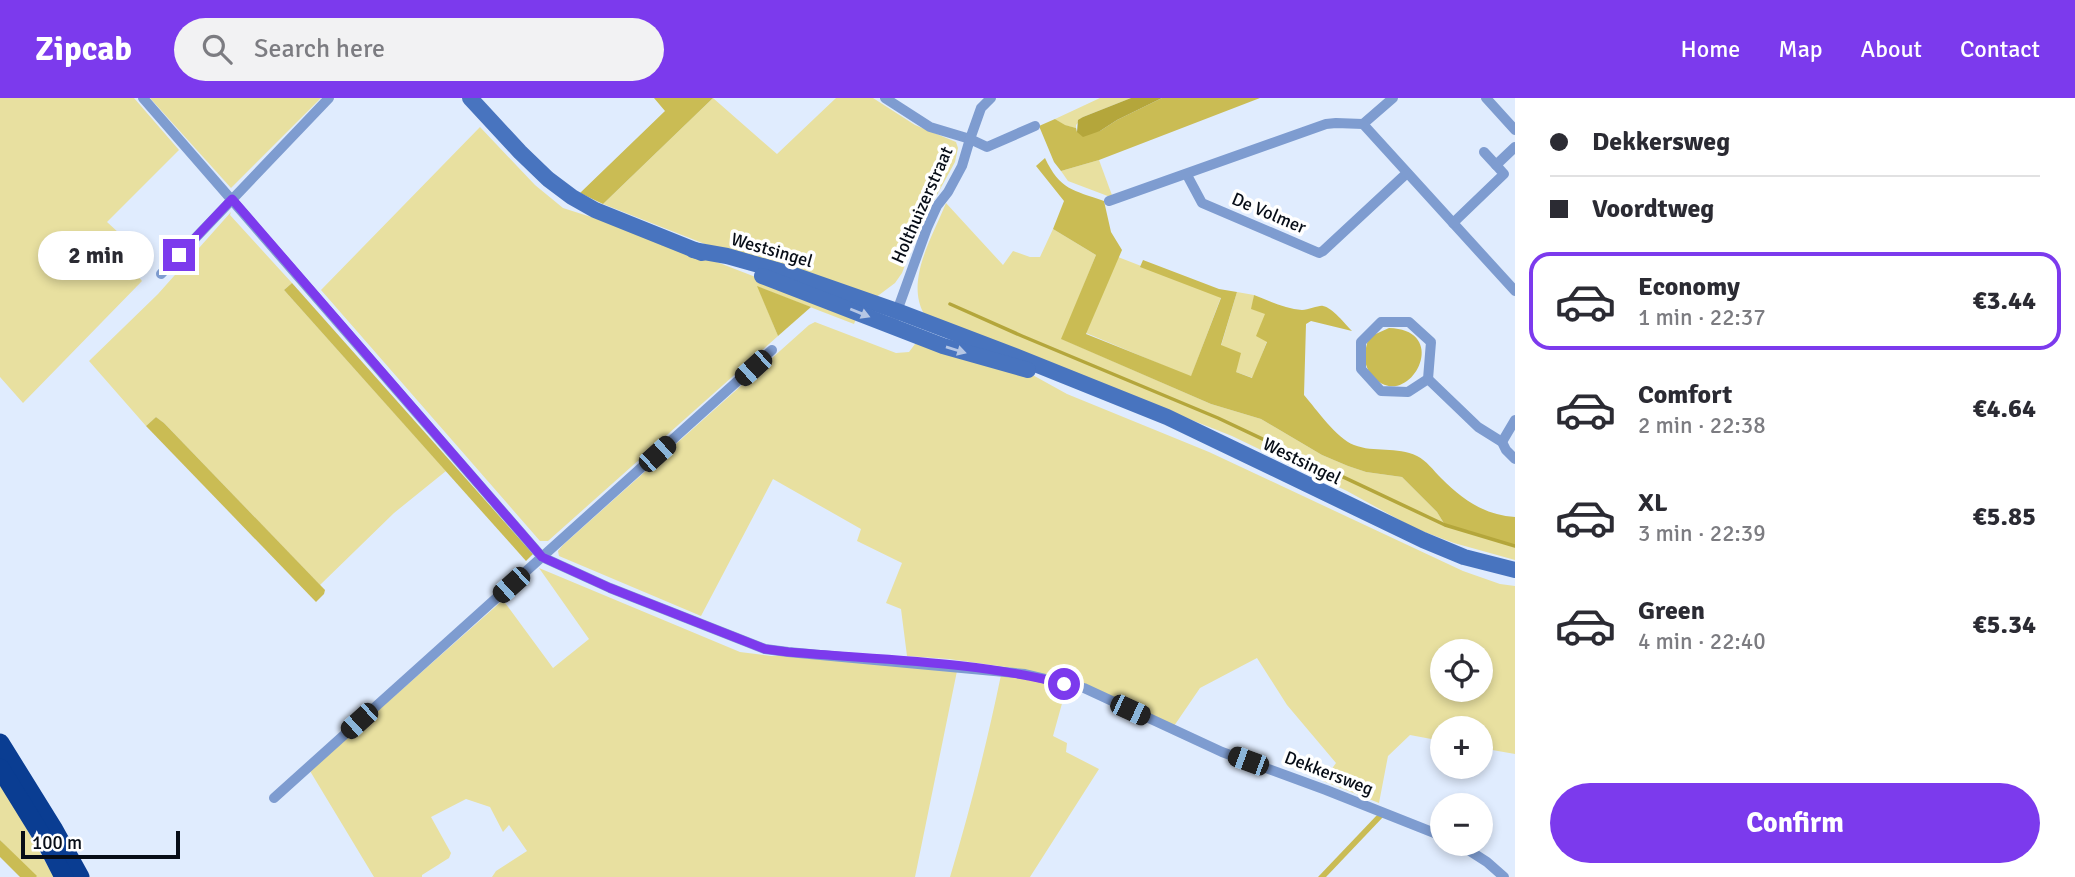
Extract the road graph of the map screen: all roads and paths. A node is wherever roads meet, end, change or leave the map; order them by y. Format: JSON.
{"nodes":[{"id":1,"x":143,"y":98,"type":"edge"},
{"id":2,"x":329,"y":98,"type":"edge"},
{"id":3,"x":470,"y":98,"type":"edge"},
{"id":4,"x":885,"y":98,"type":"edge"},
{"id":5,"x":991,"y":98,"type":"edge"},
{"id":6,"x":1393,"y":98,"type":"edge"},
{"id":7,"x":1486,"y":98,"type":"edge"},
{"id":8,"x":1363,"y":124,"type":"junction"},
{"id":9,"x":1035,"y":126,"type":"dead end"},
{"id":10,"x":1515,"y":130,"type":"edge"},
{"id":11,"x":970,"y":139,"type":"junction"},
{"id":12,"x":1515,"y":146,"type":"edge"},
{"id":13,"x":1484,"y":152,"type":"dead end"},
{"id":14,"x":1496,"y":165,"type":"junction"},
{"id":15,"x":1407,"y":173,"type":"junction"},
{"id":16,"x":1187,"y":175,"type":"junction"},
{"id":17,"x":232,"y":199,"type":"junction"},
{"id":18,"x":1109,"y":201,"type":"dead end"},
{"id":19,"x":1453,"y":223,"type":"junction"},
{"id":20,"x":161,"y":274,"type":"dead end"},
{"id":21,"x":1515,"y":291,"type":"edge"},
{"id":22,"x":895,"y":318,"type":"junction"},
{"id":23,"x":772,"y":351,"type":"dead end"},
{"id":24,"x":1428,"y":379,"type":"junction"},
{"id":25,"x":1515,"y":420,"type":"edge"},
{"id":26,"x":1502,"y":442,"type":"junction"},
{"id":27,"x":1515,"y":459,"type":"edge"},
{"id":28,"x":542,"y":557,"type":"junction"},
{"id":29,"x":1515,"y":570,"type":"edge"},
{"id":30,"x":0,"y":743,"type":"edge"},
{"id":31,"x":0,"y":768,"type":"edge"},
{"id":32,"x":274,"y":798,"type":"dead end"},
{"id":33,"x":1430,"y":831,"type":"edge"},
{"id":34,"x":1478,"y":856,"type":"edge"},
{"id":35,"x":64,"y":877,"type":"edge"},
{"id":36,"x":80,"y":877,"type":"edge"},
{"id":37,"x":1504,"y":877,"type":"edge"}],
"edges":[{"from":1,"to":17,"type":"street","name":"Dekkersweg"},
{"from":2,"to":17,"type":"street"},
{"from":3,"to":22,"type":"main road","name":"Westsingel"},
{"from":4,"to":11,"type":"street"},
{"from":5,"to":11,"type":"street","name":"Holthuizerstraat"},
{"from":6,"to":8,"type":"street"},
{"from":7,"to":10,"type":"street"},
{"from":8,"to":15,"type":"street"},
{"from":8,"to":16,"type":"street"},
{"from":9,"to":11,"type":"street"},
{"from":11,"to":22,"type":"street","name":"Holthuizerstraat"},
{"from":12,"to":14,"type":"street"},
{"from":13,"to":14,"type":"street"},
{"from":14,"to":19,"type":"street"},
{"from":15,"to":16,"type":"street","name":"De Volmer"},
{"from":15,"to":19,"type":"street"},
{"from":16,"to":18,"type":"street"},
{"from":17,"to":20,"type":"street"},
{"from":17,"to":28,"type":"street","name":"Dekkersweg"},
{"from":19,"to":21,"type":"street"},
{"from":22,"to":29,"type":"main road","name":"Westsingel"},
{"from":23,"to":28,"type":"street"},
{"from":24,"to":24,"type":"street"},
{"from":24,"to":26,"type":"street"},
{"from":25,"to":26,"type":"street"},
{"from":26,"to":27,"type":"street"},
{"from":28,"to":32,"type":"street"},
{"from":28,"to":33,"type":"street","name":"Dekkersweg"},
{"from":30,"to":36,"type":"highway"},
{"from":31,"to":35,"type":"highway"},
{"from":34,"to":37,"type":"street"}]}
